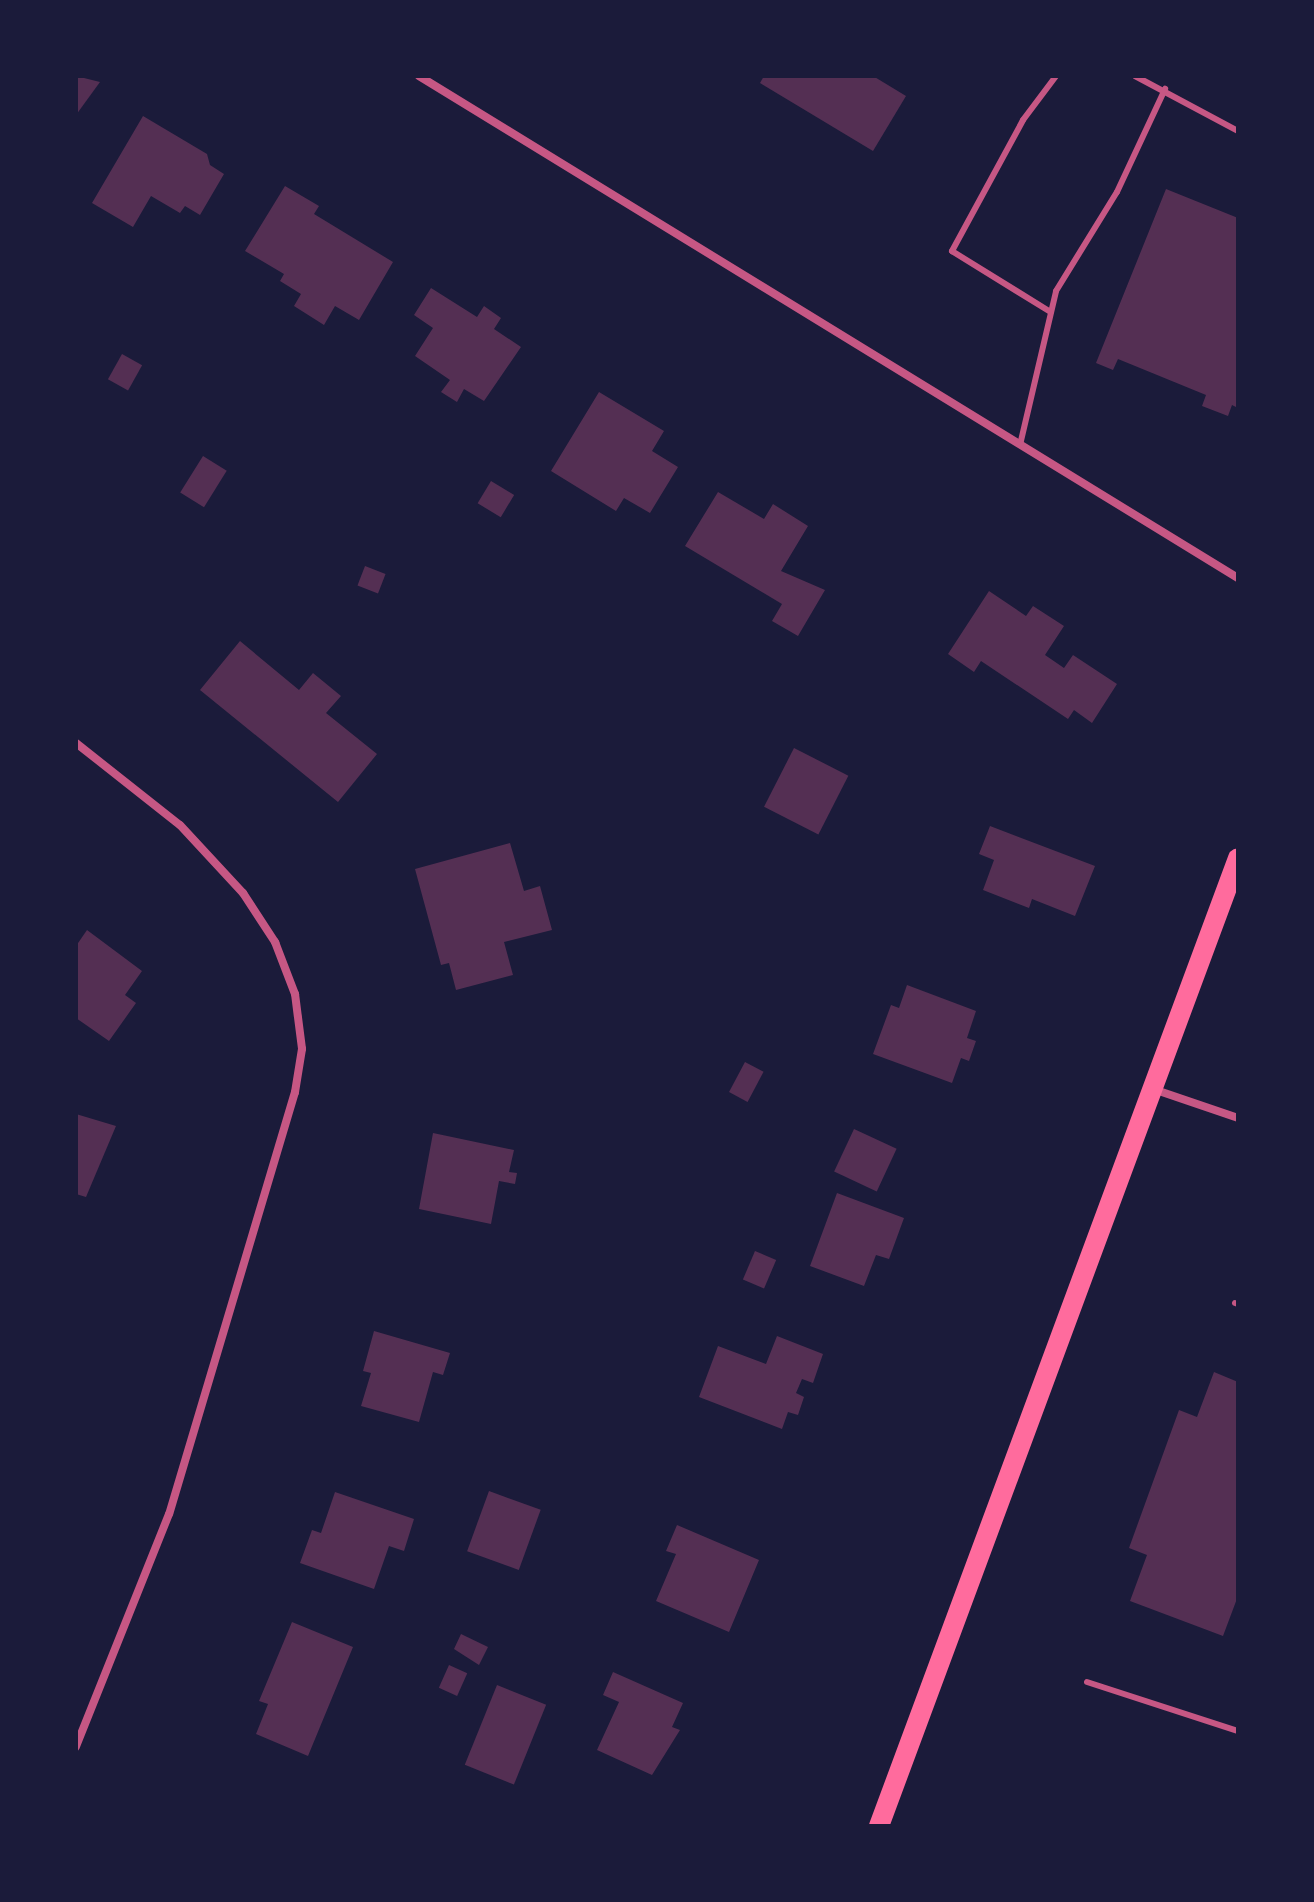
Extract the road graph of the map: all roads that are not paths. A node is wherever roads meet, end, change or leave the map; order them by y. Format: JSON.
{"nodes":[{"id":1,"x":419,"y":76,"type":"edge"},
{"id":2,"x":1056,"y":76,"type":"edge"},
{"id":3,"x":1135,"y":76,"type":"edge"},
{"id":4,"x":1165,"y":89,"type":"junction"},
{"id":5,"x":1238,"y":131,"type":"edge"},
{"id":6,"x":1049,"y":311,"type":"junction"},
{"id":7,"x":1020,"y":445,"type":"junction"},
{"id":8,"x":1238,"y":578,"type":"edge"},
{"id":9,"x":76,"y":743,"type":"edge"},
{"id":10,"x":1238,"y":858,"type":"edge"},
{"id":11,"x":1153,"y":1088,"type":"junction"},
{"id":12,"x":1238,"y":1118,"type":"edge"},
{"id":13,"x":1087,"y":1682,"type":"dead end"},
{"id":14,"x":1238,"y":1731,"type":"edge"},
{"id":15,"x":76,"y":1747,"type":"edge"},
{"id":16,"x":879,"y":1826,"type":"edge"}],
"edges":[{"from":1,"to":7,"type":"street"},
{"from":2,"to":6,"type":"lane"},
{"from":3,"to":4,"type":"lane"},
{"from":4,"to":5,"type":"lane"},
{"from":4,"to":6,"type":"lane"},
{"from":6,"to":7,"type":"lane"},
{"from":7,"to":8,"type":"street"},
{"from":9,"to":15,"type":"street"},
{"from":10,"to":11,"type":"main road"},
{"from":11,"to":12,"type":"street"},
{"from":11,"to":16,"type":"main road"},
{"from":13,"to":14,"type":"lane"}]}
